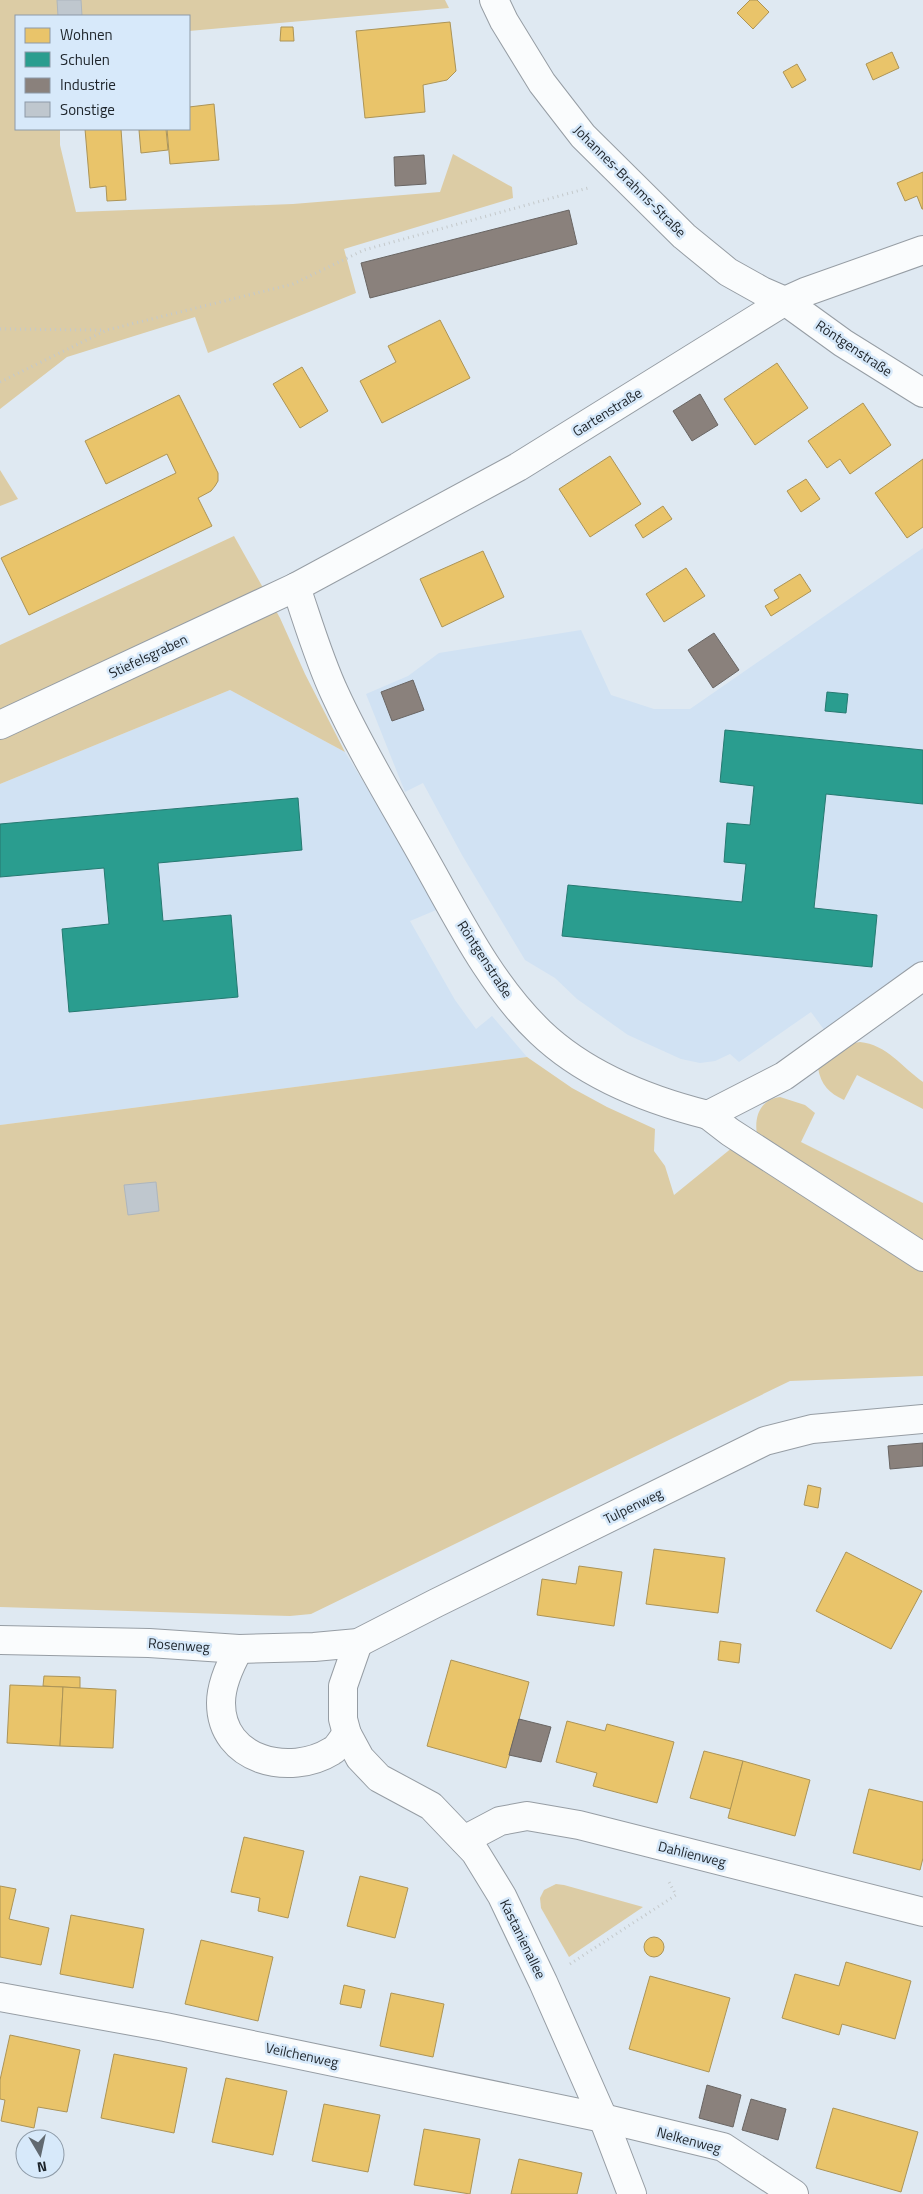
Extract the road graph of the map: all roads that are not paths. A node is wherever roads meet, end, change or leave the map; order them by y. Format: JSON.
{"nodes":[{"id":1,"x":494,"y":0,"type":"edge"},
{"id":2,"x":923,"y":250,"type":"edge"},
{"id":3,"x":785,"y":301,"type":"junction"},
{"id":4,"x":923,"y":393,"type":"edge"},
{"id":5,"x":296,"y":587,"type":"junction"},
{"id":6,"x":0,"y":725,"type":"edge"},
{"id":7,"x":923,"y":976,"type":"edge"},
{"id":8,"x":708,"y":1115,"type":"junction"},
{"id":9,"x":923,"y":1257,"type":"edge"},
{"id":10,"x":923,"y":1419,"type":"edge"},
{"id":11,"x":0,"y":1640,"type":"edge"},
{"id":12,"x":358,"y":1643,"type":"junction"},
{"id":13,"x":239,"y":1648,"type":"junction"},
{"id":14,"x":347,"y":1734,"type":"junction"},
{"id":15,"x":464,"y":1840,"type":"junction"},
{"id":16,"x":923,"y":1912,"type":"edge"},
{"id":17,"x":0,"y":1997,"type":"edge"},
{"id":18,"x":603,"y":2118,"type":"junction"},
{"id":19,"x":632,"y":2194,"type":"edge"},
{"id":20,"x":794,"y":2194,"type":"edge"}],
"edges":[{"from":1,"to":3,"type":"street","name":"Johannes-Brahms-Straße"},
{"from":2,"to":3,"type":"street","name":"Gartenstraße"},
{"from":3,"to":4,"type":"street","name":"Röntgenstraße"},
{"from":3,"to":5,"type":"street","name":"Gartenstraße"},
{"from":5,"to":6,"type":"street","name":"Stiefelsgraben"},
{"from":5,"to":8,"type":"street","name":"Röntgenstraße"},
{"from":7,"to":8,"type":"street"},
{"from":8,"to":9,"type":"street"},
{"from":10,"to":12,"type":"street","name":"Tulpenweg"},
{"from":11,"to":13,"type":"street","name":"Rosenweg"},
{"from":12,"to":13,"type":"street","name":"Rosenweg"},
{"from":12,"to":14,"type":"street","name":"Kastanienallee"},
{"from":13,"to":14,"type":"street"},
{"from":14,"to":15,"type":"street","name":"Kastanienallee"},
{"from":15,"to":16,"type":"street","name":"Dahlienweg"},
{"from":15,"to":18,"type":"street","name":"Kastanienallee"},
{"from":17,"to":18,"type":"street","name":"Veilchenweg"},
{"from":18,"to":19,"type":"street","name":"Kastanienallee"},
{"from":18,"to":20,"type":"street","name":"Nelkenweg"}]}
